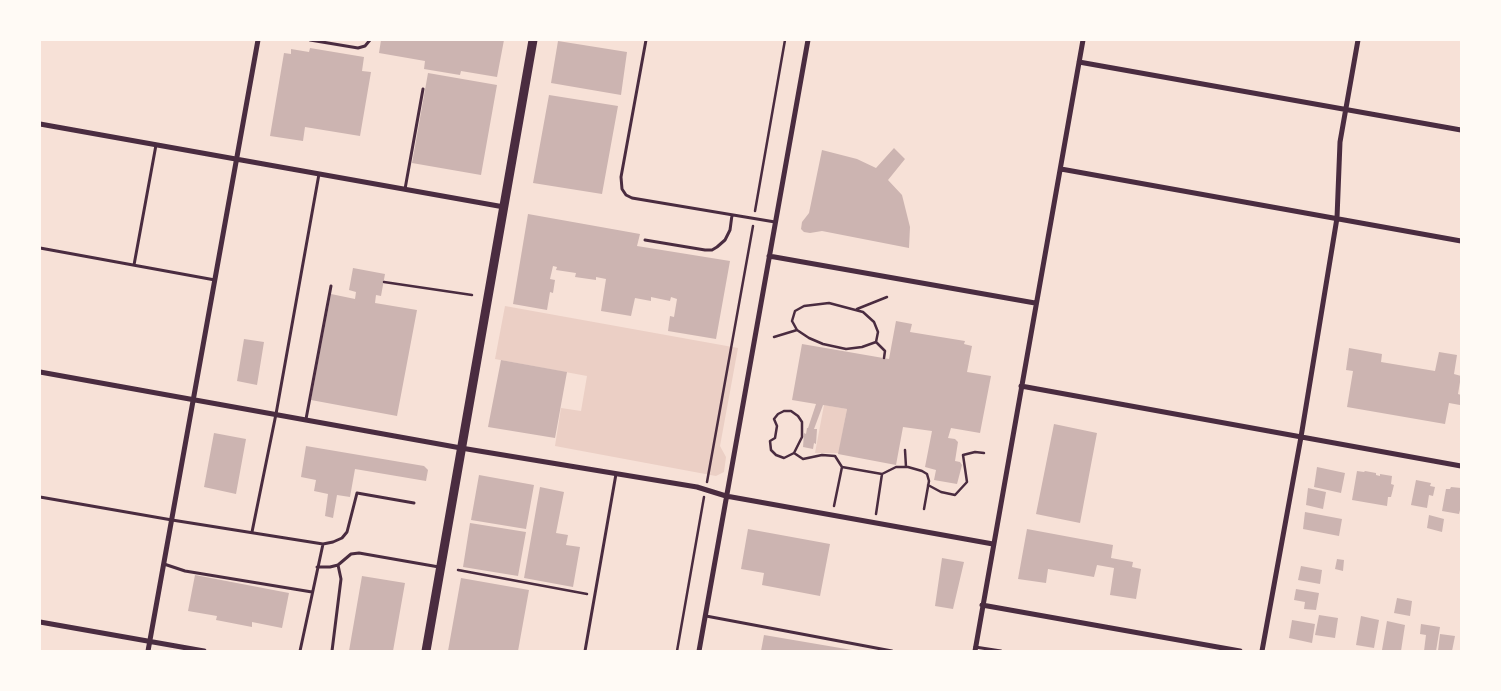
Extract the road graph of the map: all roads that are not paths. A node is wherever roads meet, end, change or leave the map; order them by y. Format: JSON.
{"nodes":[{"id":1,"x":258,"y":40,"type":"edge"},
{"id":2,"x":310,"y":40,"type":"edge"},
{"id":3,"x":370,"y":40,"type":"edge"},
{"id":4,"x":533,"y":40,"type":"edge"},
{"id":5,"x":646,"y":40,"type":"edge"},
{"id":6,"x":808,"y":40,"type":"edge"},
{"id":7,"x":1083,"y":40,"type":"edge"},
{"id":8,"x":1358,"y":40,"type":"edge"},
{"id":9,"x":1079,"y":62,"type":"junction"},
{"id":10,"x":423,"y":89,"type":"dead end"},
{"id":11,"x":1345,"y":108,"type":"junction"},
{"id":12,"x":40,"y":124,"type":"edge"},
{"id":13,"x":1461,"y":130,"type":"edge"},
{"id":14,"x":156,"y":145,"type":"junction"},
{"id":15,"x":237,"y":159,"type":"junction"},
{"id":16,"x":1061,"y":169,"type":"junction"},
{"id":17,"x":319,"y":174,"type":"junction"},
{"id":18,"x":405,"y":189,"type":"junction"},
{"id":19,"x":504,"y":207,"type":"junction"},
{"id":20,"x":732,"y":215,"type":"junction"},
{"id":21,"x":1337,"y":218,"type":"junction"},
{"id":22,"x":775,"y":222,"type":"junction"},
{"id":23,"x":645,"y":240,"type":"dead end"},
{"id":24,"x":1461,"y":240,"type":"edge"},
{"id":25,"x":40,"y":248,"type":"edge"},
{"id":26,"x":769,"y":256,"type":"junction"},
{"id":27,"x":134,"y":265,"type":"junction"},
{"id":28,"x":215,"y":280,"type":"junction"},
{"id":29,"x":331,"y":286,"type":"dead end"},
{"id":30,"x":1035,"y":304,"type":"junction"},
{"id":31,"x":40,"y":372,"type":"edge"},
{"id":32,"x":1021,"y":386,"type":"junction"},
{"id":33,"x":194,"y":400,"type":"junction"},
{"id":34,"x":276,"y":414,"type":"junction"},
{"id":35,"x":306,"y":419,"type":"junction"},
{"id":36,"x":1301,"y":437,"type":"junction"},
{"id":37,"x":461,"y":448,"type":"junction"},
{"id":38,"x":1461,"y":466,"type":"edge"},
{"id":39,"x":616,"y":474,"type":"junction"},
{"id":40,"x":726,"y":496,"type":"junction"},
{"id":41,"x":40,"y":497,"type":"edge"},
{"id":42,"x":414,"y":503,"type":"dead end"},
{"id":43,"x":172,"y":520,"type":"junction"},
{"id":44,"x":252,"y":532,"type":"junction"},
{"id":45,"x":323,"y":544,"type":"junction"},
{"id":46,"x":993,"y":544,"type":"junction"},
{"id":47,"x":164,"y":564,"type":"junction"},
{"id":48,"x":338,"y":565,"type":"junction"},
{"id":49,"x":317,"y":567,"type":"junction"},
{"id":50,"x":441,"y":567,"type":"junction"},
{"id":51,"x":312,"y":592,"type":"junction"},
{"id":52,"x":982,"y":605,"type":"junction"},
{"id":53,"x":705,"y":616,"type":"junction"},
{"id":54,"x":40,"y":622,"type":"edge"},
{"id":55,"x":150,"y":641,"type":"junction"},
{"id":56,"x":975,"y":649,"type":"edge"},
{"id":57,"x":148,"y":651,"type":"edge"},
{"id":58,"x":204,"y":651,"type":"edge"},
{"id":59,"x":300,"y":651,"type":"edge"},
{"id":60,"x":332,"y":651,"type":"edge"},
{"id":61,"x":426,"y":651,"type":"edge"},
{"id":62,"x":585,"y":651,"type":"edge"},
{"id":63,"x":699,"y":651,"type":"edge"},
{"id":64,"x":892,"y":651,"type":"edge"},
{"id":65,"x":1001,"y":651,"type":"edge"},
{"id":66,"x":1240,"y":651,"type":"edge"},
{"id":67,"x":1262,"y":651,"type":"edge"}],
"edges":[{"from":1,"to":15,"type":"street"},
{"from":2,"to":3,"type":"lane"},
{"from":4,"to":19,"type":"main road"},
{"from":5,"to":20,"type":"lane"},
{"from":6,"to":22,"type":"street"},
{"from":7,"to":9,"type":"street"},
{"from":8,"to":11,"type":"street"},
{"from":9,"to":11,"type":"street"},
{"from":9,"to":16,"type":"street"},
{"from":10,"to":18,"type":"lane"},
{"from":11,"to":13,"type":"street"},
{"from":11,"to":21,"type":"street"},
{"from":12,"to":14,"type":"street"},
{"from":14,"to":15,"type":"street"},
{"from":14,"to":27,"type":"lane"},
{"from":15,"to":17,"type":"street"},
{"from":15,"to":28,"type":"street"},
{"from":16,"to":21,"type":"street"},
{"from":16,"to":30,"type":"street"},
{"from":17,"to":18,"type":"street"},
{"from":17,"to":34,"type":"lane"},
{"from":18,"to":19,"type":"street"},
{"from":19,"to":37,"type":"main road"},
{"from":20,"to":22,"type":"lane"},
{"from":20,"to":23,"type":"lane"},
{"from":21,"to":24,"type":"street"},
{"from":21,"to":36,"type":"street"},
{"from":22,"to":26,"type":"street"},
{"from":25,"to":27,"type":"lane"},
{"from":26,"to":30,"type":"street"},
{"from":26,"to":40,"type":"street"},
{"from":27,"to":28,"type":"lane"},
{"from":28,"to":33,"type":"street"},
{"from":29,"to":35,"type":"lane"},
{"from":30,"to":32,"type":"street"},
{"from":31,"to":33,"type":"street"},
{"from":32,"to":36,"type":"street"},
{"from":32,"to":46,"type":"street"},
{"from":33,"to":34,"type":"street"},
{"from":33,"to":43,"type":"street"},
{"from":34,"to":35,"type":"street"},
{"from":34,"to":44,"type":"lane"},
{"from":35,"to":37,"type":"street"},
{"from":36,"to":38,"type":"street"},
{"from":36,"to":67,"type":"street"},
{"from":37,"to":39,"type":"street"},
{"from":37,"to":50,"type":"main road"},
{"from":39,"to":40,"type":"street"},
{"from":39,"to":62,"type":"lane"},
{"from":40,"to":46,"type":"street"},
{"from":40,"to":53,"type":"street"},
{"from":41,"to":43,"type":"lane"},
{"from":42,"to":45,"type":"lane"},
{"from":43,"to":44,"type":"lane"},
{"from":43,"to":47,"type":"street"},
{"from":44,"to":45,"type":"lane"},
{"from":45,"to":49,"type":"lane"},
{"from":46,"to":52,"type":"street"},
{"from":47,"to":51,"type":"lane"},
{"from":47,"to":55,"type":"street"},
{"from":48,"to":49,"type":"lane"},
{"from":48,"to":50,"type":"lane"},
{"from":48,"to":60,"type":"lane"},
{"from":49,"to":51,"type":"lane"},
{"from":50,"to":61,"type":"main road"},
{"from":51,"to":59,"type":"lane"},
{"from":52,"to":56,"type":"street"},
{"from":52,"to":66,"type":"street"},
{"from":53,"to":63,"type":"street"},
{"from":53,"to":64,"type":"lane"},
{"from":54,"to":55,"type":"street"},
{"from":55,"to":57,"type":"street"},
{"from":55,"to":58,"type":"street"},
{"from":56,"to":65,"type":"lane"}]}
